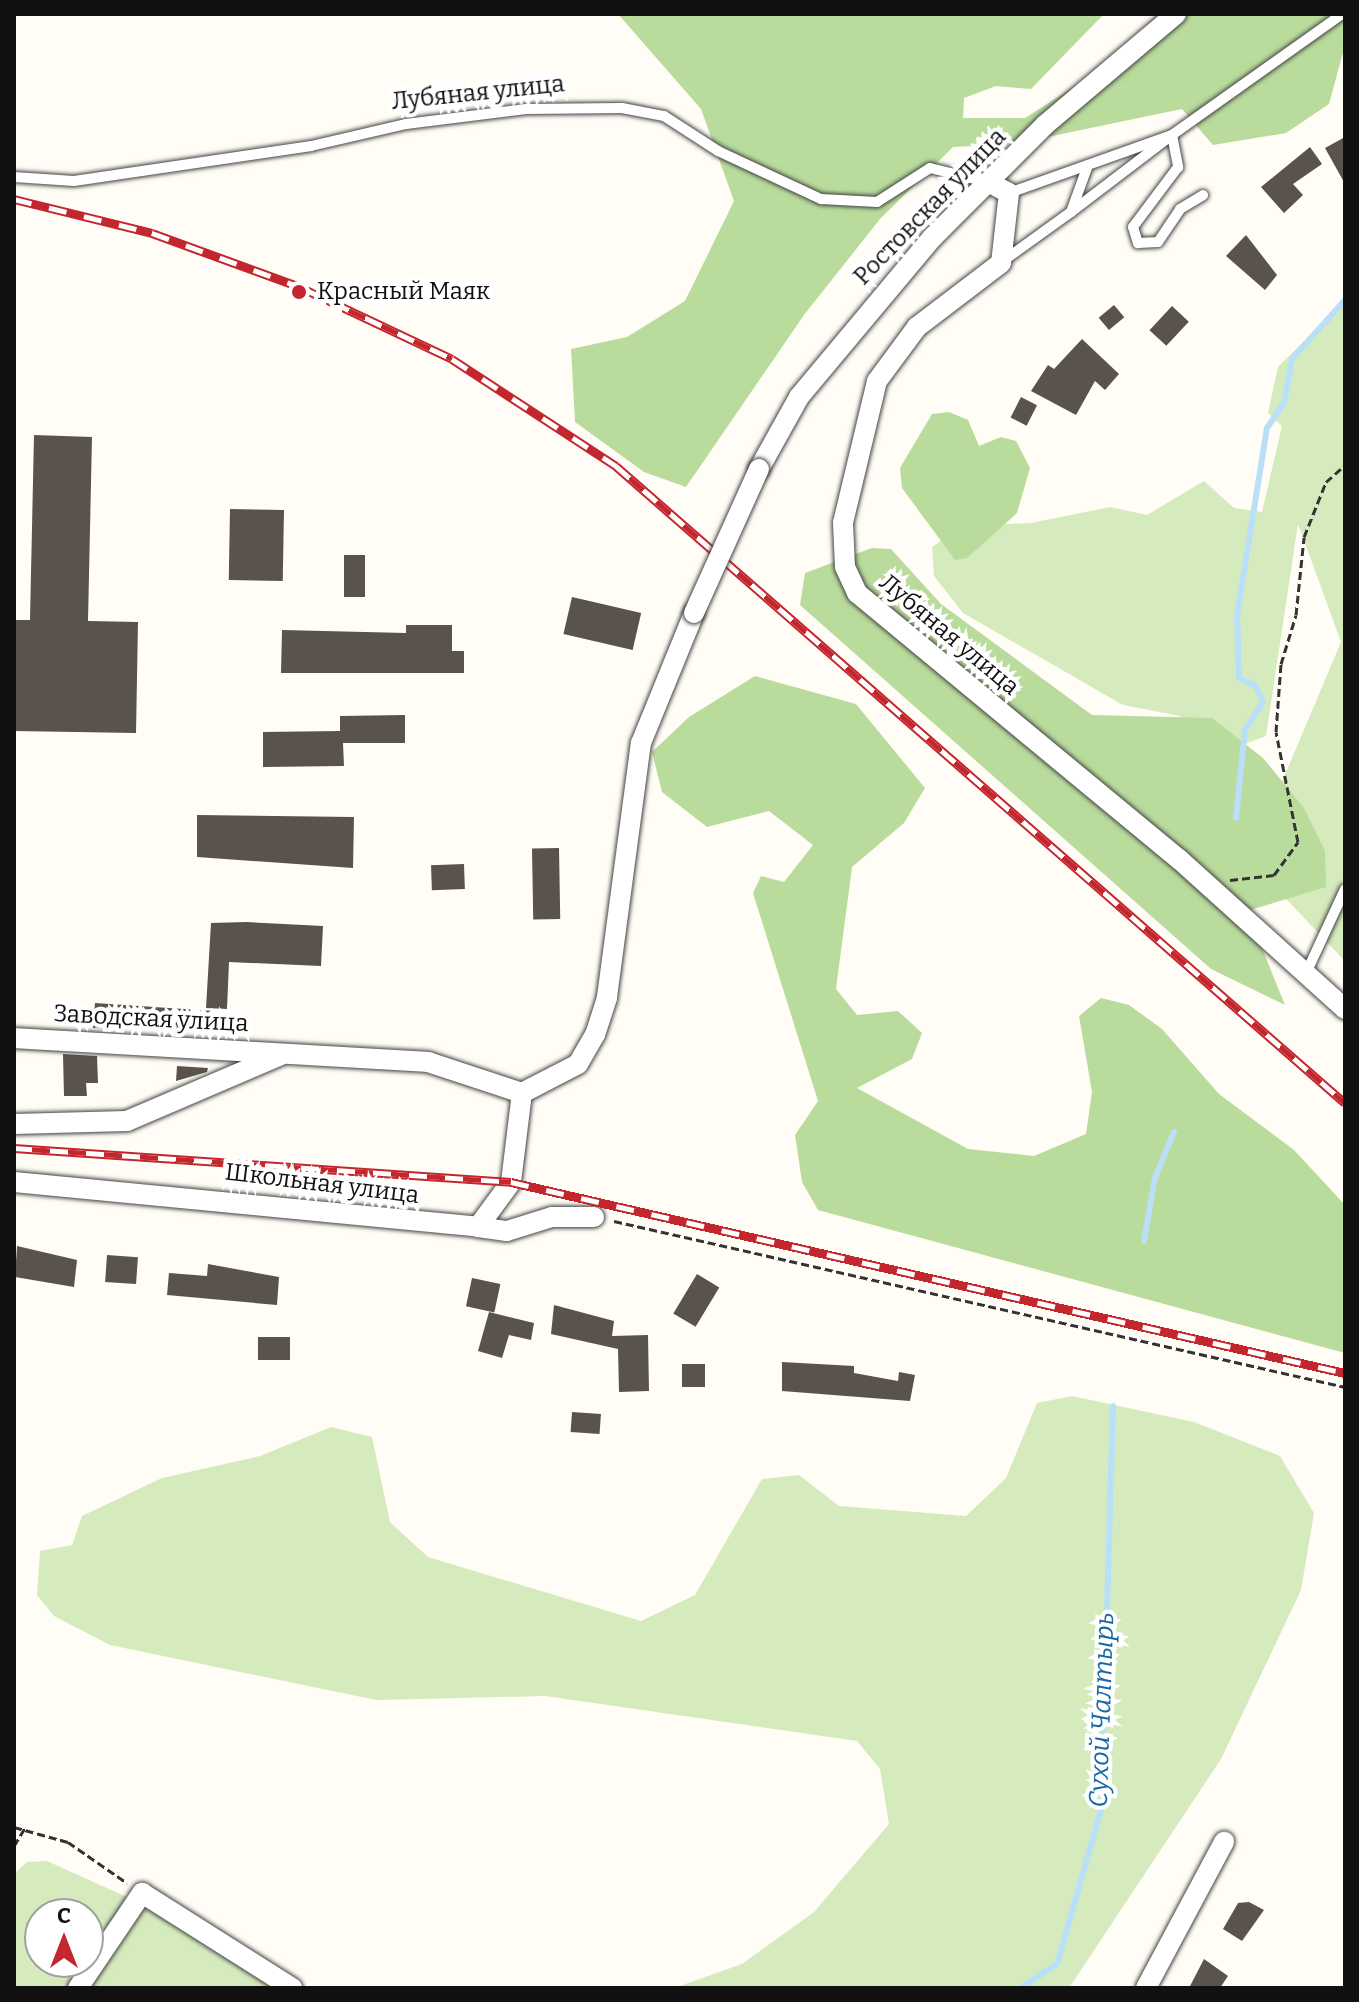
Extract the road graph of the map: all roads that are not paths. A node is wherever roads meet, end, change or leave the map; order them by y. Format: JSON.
{"nodes":[{"id":1,"x":1176,"y":14,"type":"edge"},
{"id":2,"x":1342,"y":14,"type":"edge"},
{"id":3,"x":1172,"y":135,"type":"junction"},
{"id":4,"x":1088,"y":165,"type":"junction"},
{"id":5,"x":14,"y":177,"type":"edge"},
{"id":6,"x":1000,"y":188,"type":"junction"},
{"id":7,"x":1203,"y":195,"type":"dead end"},
{"id":8,"x":1071,"y":212,"type":"junction"},
{"id":9,"x":1001,"y":263,"type":"junction"},
{"id":10,"x":1345,"y":889,"type":"edge"},
{"id":11,"x":1307,"y":971,"type":"junction"},
{"id":12,"x":1345,"y":1009,"type":"edge"},
{"id":13,"x":14,"y":1038,"type":"edge"},
{"id":14,"x":285,"y":1053,"type":"junction"},
{"id":15,"x":522,"y":1093,"type":"junction"},
{"id":16,"x":14,"y":1124,"type":"edge"},
{"id":17,"x":14,"y":1182,"type":"edge"},
{"id":18,"x":594,"y":1217,"type":"road end"},
{"id":19,"x":478,"y":1227,"type":"junction"},
{"id":20,"x":1224,"y":1842,"type":"dead end"},
{"id":21,"x":78,"y":1988,"type":"edge"},
{"id":22,"x":292,"y":1988,"type":"edge"},
{"id":23,"x":1146,"y":1988,"type":"edge"}],
"edges":[{"from":1,"to":6,"type":"street","name":"Ростовская улица"},
{"from":2,"to":3,"type":"lane","name":"Ростовская улица"},
{"from":3,"to":4,"type":"lane","name":"Ростовская улица"},
{"from":3,"to":7,"type":"lane"},
{"from":3,"to":8,"type":"lane"},
{"from":4,"to":6,"type":"lane","name":"Ростовская улица"},
{"from":4,"to":8,"type":"lane"},
{"from":5,"to":6,"type":"lane","name":"Лубяная улица"},
{"from":6,"to":9,"type":"street"},
{"from":6,"to":15,"type":"street","name":"Ростовская улица","bridge":true},
{"from":8,"to":9,"type":"lane"},
{"from":9,"to":11,"type":"street","name":"Лубяная улица"},
{"from":10,"to":11,"type":"lane"},
{"from":11,"to":12,"type":"street","name":"Лубяная улица"},
{"from":13,"to":14,"type":"street","name":"Заводская улица"},
{"from":14,"to":15,"type":"street","name":"Заводская улица"},
{"from":14,"to":16,"type":"street","name":"Заводская улица"},
{"from":15,"to":19,"type":"street"},
{"from":17,"to":19,"type":"street","name":"Школьная улица"},
{"from":18,"to":19,"type":"street","name":"Школьная улица"},
{"from":20,"to":23,"type":"street"},
{"from":21,"to":22,"type":"street"}]}
